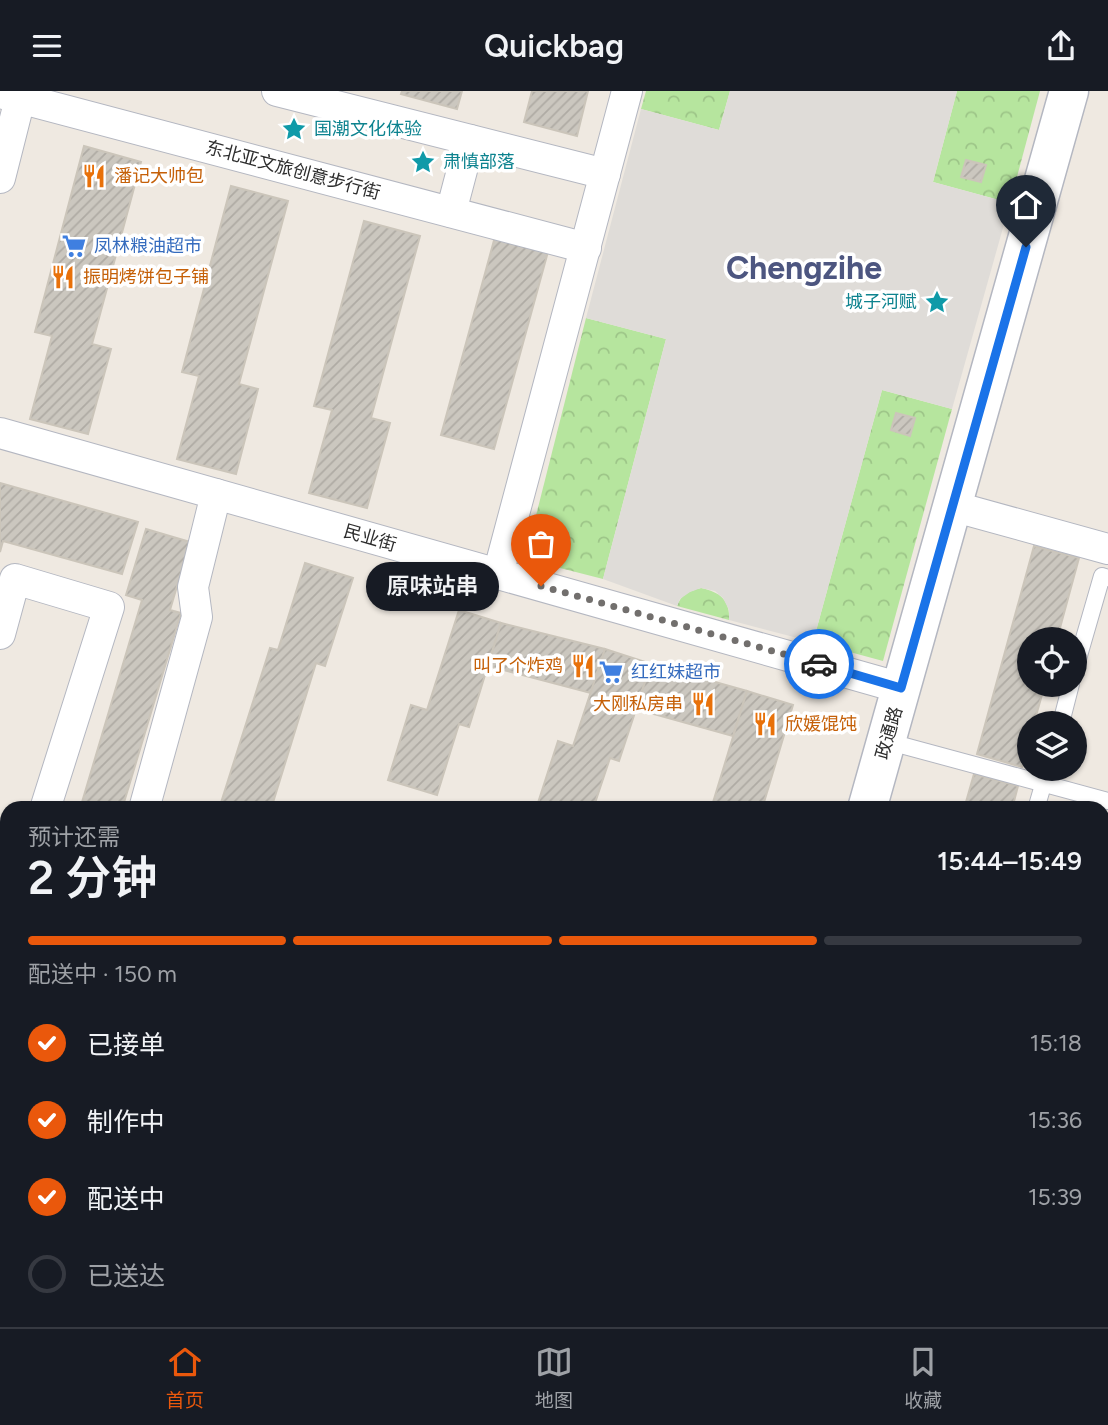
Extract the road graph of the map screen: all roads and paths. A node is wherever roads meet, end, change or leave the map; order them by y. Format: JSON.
{"nodes":[{"id":1,"x":277,"y":91,"type":"edge"},
{"id":2,"x":628,"y":91,"type":"edge"},
{"id":3,"x":1069,"y":91,"type":"edge"},
{"id":4,"x":14,"y":94,"type":"edge"},
{"id":5,"x":470,"y":140,"type":"junction"},
{"id":6,"x":605,"y":174,"type":"junction"},
{"id":7,"x":0,"y":178,"type":"edge"},
{"id":8,"x":451,"y":212,"type":"junction"},
{"id":9,"x":586,"y":248,"type":"junction"},
{"id":10,"x":0,"y":433,"type":"edge"},
{"id":11,"x":216,"y":494,"type":"junction"},
{"id":12,"x":952,"y":506,"type":"junction"},
{"id":13,"x":1108,"y":549,"type":"edge"},
{"id":14,"x":498,"y":574,"type":"junction"},
{"id":15,"x":1108,"y":578,"type":"edge"},
{"id":16,"x":1087,"y":628,"type":"edge"},
{"id":17,"x":0,"y":633,"type":"edge"},
{"id":18,"x":901,"y":688,"type":"junction"},
{"id":19,"x":886,"y":741,"type":"junction"},
{"id":20,"x":1017,"y":770,"type":"edge"},
{"id":21,"x":1044,"y":781,"type":"edge"},
{"id":22,"x":1058,"y":781,"type":"edge"},
{"id":23,"x":47,"y":801,"type":"edge"},
{"id":24,"x":146,"y":801,"type":"edge"},
{"id":25,"x":869,"y":801,"type":"edge"},
{"id":26,"x":1038,"y":801,"type":"edge"},
{"id":27,"x":1108,"y":801,"type":"edge"}],
"edges":[{"from":1,"to":5,"type":"street"},
{"from":2,"to":6,"type":"street"},
{"from":3,"to":12,"type":"main road","name":"政通路"},
{"from":4,"to":7,"type":"street"},
{"from":4,"to":8,"type":"street","name":"东北亚文旅创意步行街"},
{"from":5,"to":6,"type":"street"},
{"from":5,"to":8,"type":"street"},
{"from":6,"to":9,"type":"street"},
{"from":8,"to":9,"type":"street","name":"东北亚文旅创意步行街"},
{"from":9,"to":14,"type":"street"},
{"from":10,"to":11,"type":"street","name":"民业街"},
{"from":11,"to":14,"type":"street","name":"民业街"},
{"from":11,"to":24,"type":"street"},
{"from":12,"to":13,"type":"street"},
{"from":12,"to":18,"type":"main road","name":"政通路"},
{"from":14,"to":18,"type":"street","name":"民业街"},
{"from":15,"to":16,"type":"lane"},
{"from":17,"to":23,"type":"street"},
{"from":18,"to":19,"type":"main road","name":"政通路"},
{"from":19,"to":20,"type":"lane"},
{"from":19,"to":25,"type":"main road","name":"政通路"},
{"from":21,"to":26,"type":"lane"},
{"from":22,"to":27,"type":"lane"}]}
